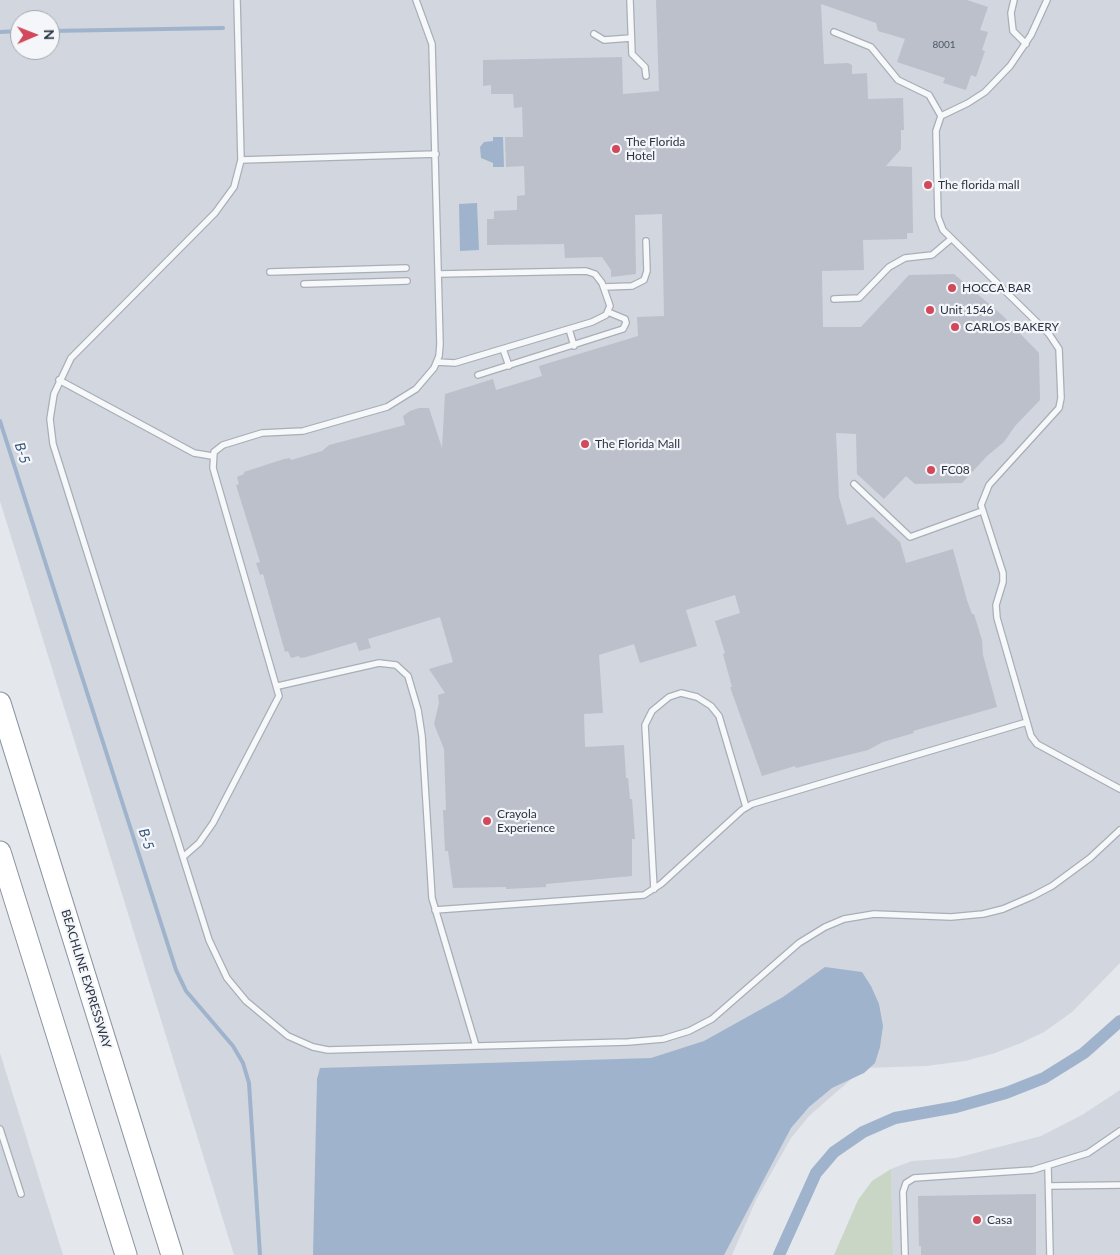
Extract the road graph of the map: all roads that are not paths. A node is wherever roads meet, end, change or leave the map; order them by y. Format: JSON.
{"nodes":[{"id":1,"x":237,"y":0,"type":"edge"},
{"id":2,"x":416,"y":0,"type":"edge"},
{"id":3,"x":630,"y":0,"type":"edge"},
{"id":4,"x":1014,"y":0,"type":"edge"},
{"id":5,"x":1047,"y":0,"type":"edge"},
{"id":6,"x":834,"y":32,"type":"dead end"},
{"id":7,"x":594,"y":34,"type":"dead end"},
{"id":8,"x":631,"y":38,"type":"junction"},
{"id":9,"x":1026,"y":44,"type":"junction"},
{"id":10,"x":646,"y":76,"type":"dead end"},
{"id":11,"x":941,"y":116,"type":"junction"},
{"id":12,"x":436,"y":154,"type":"junction"},
{"id":13,"x":241,"y":160,"type":"junction"},
{"id":14,"x":951,"y":239,"type":"junction"},
{"id":15,"x":646,"y":241,"type":"dead end"},
{"id":16,"x":406,"y":268,"type":"dead end"},
{"id":17,"x":270,"y":272,"type":"dead end"},
{"id":18,"x":439,"y":274,"type":"junction"},
{"id":19,"x":406,"y":281,"type":"dead end"},
{"id":20,"x":304,"y":284,"type":"dead end"},
{"id":21,"x":604,"y":287,"type":"junction"},
{"id":22,"x":834,"y":299,"type":"dead end"},
{"id":23,"x":608,"y":312,"type":"junction"},
{"id":24,"x":569,"y":329,"type":"junction"},
{"id":25,"x":574,"y":346,"type":"junction"},
{"id":26,"x":503,"y":349,"type":"junction"},
{"id":27,"x":437,"y":362,"type":"junction"},
{"id":28,"x":508,"y":366,"type":"junction"},
{"id":29,"x":478,"y":375,"type":"dead end"},
{"id":30,"x":59,"y":380,"type":"junction"},
{"id":31,"x":212,"y":456,"type":"junction"},
{"id":32,"x":854,"y":484,"type":"dead end"},
{"id":33,"x":982,"y":510,"type":"junction"},
{"id":34,"x":278,"y":686,"type":"junction"},
{"id":35,"x":0,"y":703,"type":"edge"},
{"id":36,"x":1027,"y":722,"type":"junction"},
{"id":37,"x":1120,"y":789,"type":"edge"},
{"id":38,"x":746,"y":807,"type":"junction"},
{"id":39,"x":1120,"y":830,"type":"edge"},
{"id":40,"x":0,"y":852,"type":"edge"},
{"id":41,"x":183,"y":858,"type":"junction"},
{"id":42,"x":654,"y":889,"type":"junction"},
{"id":43,"x":435,"y":910,"type":"junction"},
{"id":44,"x":476,"y":1046,"type":"junction"},
{"id":45,"x":0,"y":1129,"type":"edge"},
{"id":46,"x":1120,"y":1131,"type":"edge"},
{"id":47,"x":1048,"y":1166,"type":"junction"},
{"id":48,"x":1120,"y":1185,"type":"edge"},
{"id":49,"x":1050,"y":1186,"type":"junction"},
{"id":50,"x":21,"y":1194,"type":"dead end"},
{"id":51,"x":126,"y":1255,"type":"edge"},
{"id":52,"x":172,"y":1255,"type":"edge"},
{"id":53,"x":905,"y":1255,"type":"edge"},
{"id":54,"x":1050,"y":1255,"type":"edge"}],
"edges":[{"from":1,"to":13,"type":"lane"},
{"from":2,"to":12,"type":"lane"},
{"from":3,"to":8,"type":"lane"},
{"from":4,"to":9,"type":"lane"},
{"from":5,"to":9,"type":"lane"},
{"from":6,"to":11,"type":"lane"},
{"from":7,"to":8,"type":"lane"},
{"from":8,"to":10,"type":"lane"},
{"from":9,"to":11,"type":"lane"},
{"from":11,"to":14,"type":"lane"},
{"from":12,"to":13,"type":"lane"},
{"from":12,"to":18,"type":"lane"},
{"from":13,"to":30,"type":"lane"},
{"from":14,"to":22,"type":"lane"},
{"from":14,"to":33,"type":"lane"},
{"from":15,"to":21,"type":"lane"},
{"from":16,"to":17,"type":"lane"},
{"from":18,"to":21,"type":"lane"},
{"from":18,"to":27,"type":"lane"},
{"from":19,"to":20,"type":"lane"},
{"from":21,"to":23,"type":"lane"},
{"from":23,"to":24,"type":"lane"},
{"from":23,"to":25,"type":"lane"},
{"from":24,"to":25,"type":"lane"},
{"from":24,"to":26,"type":"lane"},
{"from":25,"to":28,"type":"lane"},
{"from":26,"to":27,"type":"lane"},
{"from":26,"to":28,"type":"lane"},
{"from":27,"to":31,"type":"lane"},
{"from":28,"to":29,"type":"lane"},
{"from":30,"to":31,"type":"lane"},
{"from":30,"to":41,"type":"lane"},
{"from":31,"to":34,"type":"lane"},
{"from":32,"to":33,"type":"lane"},
{"from":33,"to":36,"type":"lane"},
{"from":34,"to":41,"type":"lane"},
{"from":34,"to":43,"type":"lane"},
{"from":35,"to":52,"type":"highway","name":"BEACHLINE EXPRESSWAY"},
{"from":36,"to":37,"type":"lane"},
{"from":36,"to":38,"type":"lane"},
{"from":38,"to":42,"type":"lane"},
{"from":38,"to":42,"type":"lane"},
{"from":39,"to":44,"type":"lane"},
{"from":40,"to":51,"type":"highway"},
{"from":41,"to":44,"type":"lane"},
{"from":42,"to":43,"type":"lane"},
{"from":43,"to":44,"type":"lane"},
{"from":45,"to":50,"type":"lane"},
{"from":46,"to":47,"type":"lane"},
{"from":47,"to":49,"type":"lane"},
{"from":47,"to":53,"type":"lane"},
{"from":48,"to":49,"type":"lane"},
{"from":49,"to":54,"type":"lane"}]}
